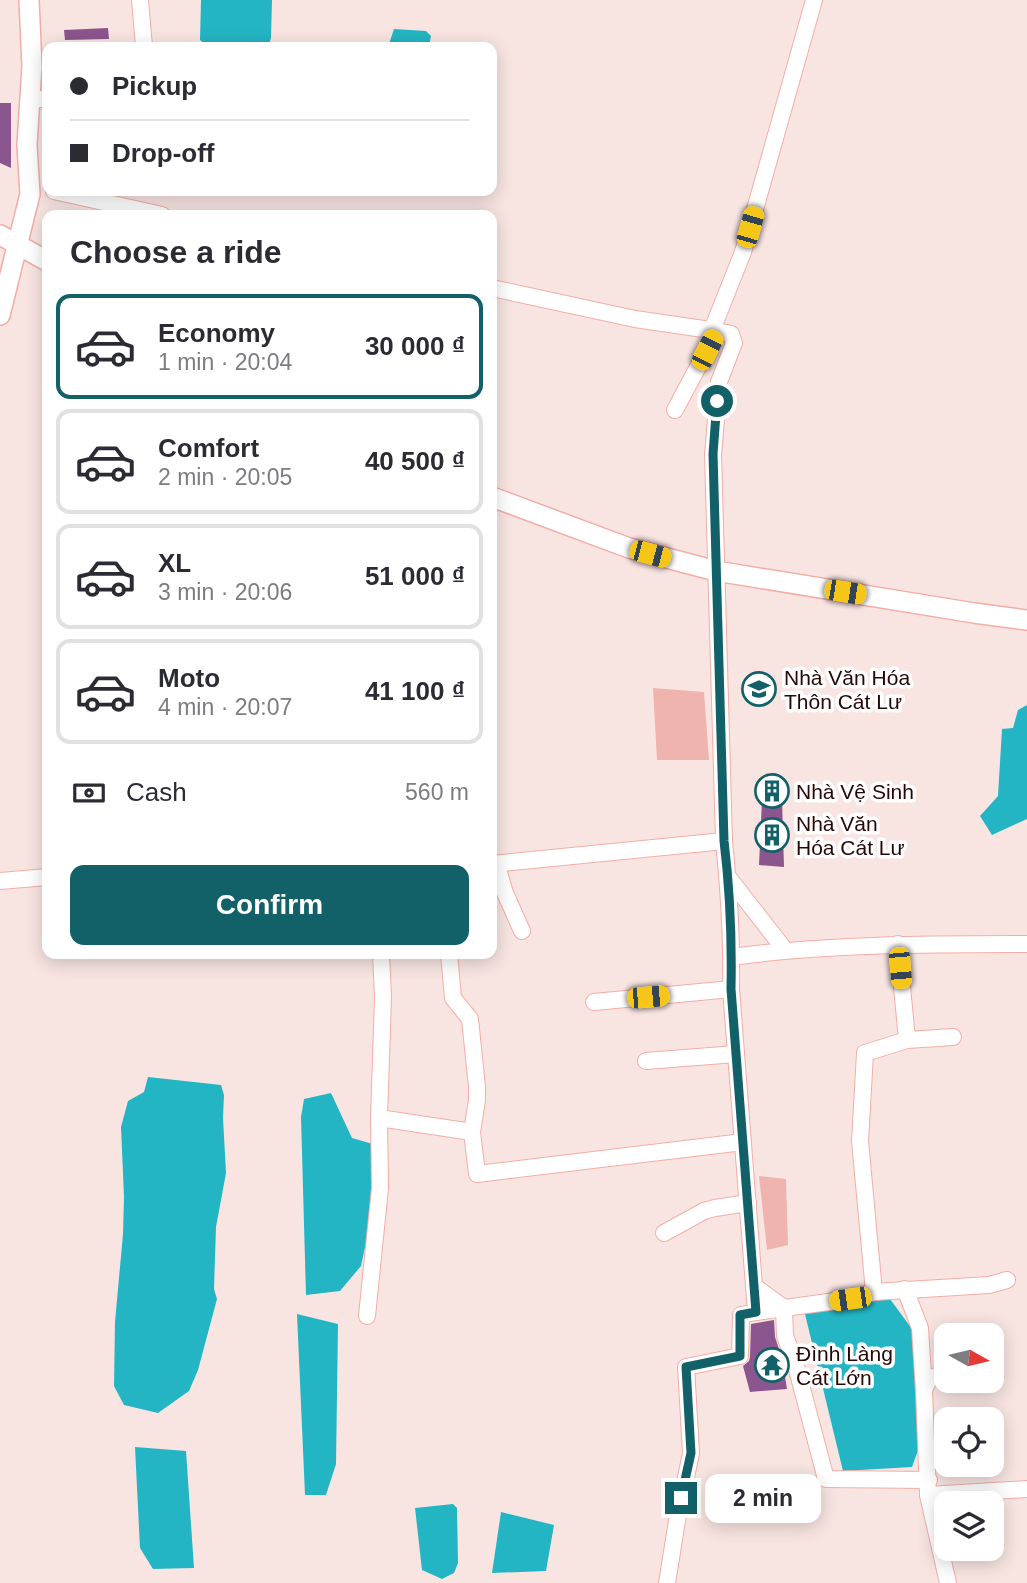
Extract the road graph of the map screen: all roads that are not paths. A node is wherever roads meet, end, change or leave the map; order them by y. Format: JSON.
{"nodes":[{"id":1,"x":29,"y":0,"type":"edge"},
{"id":2,"x":140,"y":0,"type":"edge"},
{"id":3,"x":814,"y":0,"type":"edge"},
{"id":4,"x":144,"y":42,"type":"edge"},
{"id":5,"x":38,"y":99,"type":"edge"},
{"id":6,"x":42,"y":188,"type":"edge"},
{"id":7,"x":42,"y":195,"type":"edge"},
{"id":8,"x":69,"y":196,"type":"edge"},
{"id":9,"x":137,"y":210,"type":"edge"},
{"id":10,"x":0,"y":235,"type":"edge"},
{"id":11,"x":18,"y":245,"type":"junction"},
{"id":12,"x":42,"y":258,"type":"edge"},
{"id":13,"x":497,"y":289,"type":"edge"},
{"id":14,"x":0,"y":315,"type":"edge"},
{"id":15,"x":714,"y":330,"type":"junction"},
{"id":16,"x":675,"y":410,"type":"dead end"},
{"id":17,"x":497,"y":499,"type":"edge"},
{"id":18,"x":716,"y":571,"type":"junction"},
{"id":19,"x":1027,"y":620,"type":"edge"},
{"id":20,"x":724,"y":841,"type":"junction"},
{"id":21,"x":497,"y":863,"type":"edge"},
{"id":22,"x":497,"y":871,"type":"edge"},
{"id":23,"x":42,"y":877,"type":"edge"},
{"id":24,"x":728,"y":877,"type":"junction"},
{"id":25,"x":0,"y":881,"type":"edge"},
{"id":26,"x":522,"y":931,"type":"dead end"},
{"id":27,"x":898,"y":944,"type":"junction"},
{"id":28,"x":1027,"y":944,"type":"edge"},
{"id":29,"x":785,"y":950,"type":"junction"},
{"id":30,"x":731,"y":957,"type":"junction"},
{"id":31,"x":381,"y":959,"type":"edge"},
{"id":32,"x":449,"y":959,"type":"edge"},
{"id":33,"x":731,"y":989,"type":"junction"},
{"id":34,"x":594,"y":1002,"type":"dead end"},
{"id":35,"x":953,"y":1037,"type":"dead end"},
{"id":36,"x":907,"y":1040,"type":"junction"},
{"id":37,"x":736,"y":1054,"type":"junction"},
{"id":38,"x":646,"y":1061,"type":"dead end"},
{"id":39,"x":379,"y":1118,"type":"junction"},
{"id":40,"x":472,"y":1132,"type":"junction"},
{"id":41,"x":743,"y":1142,"type":"junction"},
{"id":42,"x":748,"y":1203,"type":"junction"},
{"id":43,"x":664,"y":1233,"type":"dead end"},
{"id":44,"x":1007,"y":1280,"type":"dead end"},
{"id":45,"x":754,"y":1286,"type":"junction"},
{"id":46,"x":905,"y":1289,"type":"junction"},
{"id":47,"x":874,"y":1292,"type":"junction"},
{"id":48,"x":784,"y":1308,"type":"junction"},
{"id":49,"x":756,"y":1312,"type":"junction"},
{"id":50,"x":367,"y":1316,"type":"dead end"},
{"id":51,"x":934,"y":1377,"type":"edge"},
{"id":52,"x":924,"y":1391,"type":"junction"},
{"id":53,"x":928,"y":1487,"type":"junction"},
{"id":54,"x":1027,"y":1489,"type":"edge"},
{"id":55,"x":667,"y":1583,"type":"edge"},
{"id":56,"x":948,"y":1583,"type":"edge"}],
"edges":[{"from":1,"to":5,"type":"main road"},
{"from":2,"to":4,"type":"street"},
{"from":3,"to":15,"type":"street"},
{"from":5,"to":6,"type":"main road"},
{"from":7,"to":11,"type":"main road"},
{"from":8,"to":9,"type":"street"},
{"from":10,"to":11,"type":"main road"},
{"from":11,"to":12,"type":"main road"},
{"from":11,"to":14,"type":"main road"},
{"from":13,"to":15,"type":"street"},
{"from":15,"to":16,"type":"street"},
{"from":15,"to":18,"type":"street"},
{"from":17,"to":18,"type":"main road"},
{"from":18,"to":19,"type":"main road"},
{"from":18,"to":20,"type":"street"},
{"from":20,"to":21,"type":"street"},
{"from":20,"to":24,"type":"street"},
{"from":22,"to":26,"type":"street"},
{"from":23,"to":25,"type":"street"},
{"from":24,"to":29,"type":"street"},
{"from":24,"to":30,"type":"street"},
{"from":27,"to":28,"type":"street"},
{"from":27,"to":29,"type":"street"},
{"from":27,"to":36,"type":"street"},
{"from":29,"to":30,"type":"street"},
{"from":30,"to":33,"type":"street"},
{"from":31,"to":39,"type":"street"},
{"from":32,"to":40,"type":"street"},
{"from":33,"to":34,"type":"street"},
{"from":33,"to":37,"type":"street"},
{"from":35,"to":36,"type":"street"},
{"from":36,"to":47,"type":"street"},
{"from":37,"to":38,"type":"street"},
{"from":37,"to":41,"type":"street"},
{"from":39,"to":40,"type":"street"},
{"from":39,"to":50,"type":"street"},
{"from":40,"to":41,"type":"street"},
{"from":41,"to":42,"type":"street"},
{"from":42,"to":43,"type":"street"},
{"from":42,"to":45,"type":"street"},
{"from":44,"to":46,"type":"street"},
{"from":45,"to":48,"type":"street"},
{"from":45,"to":49,"type":"street"},
{"from":46,"to":47,"type":"street"},
{"from":46,"to":52,"type":"street"},
{"from":47,"to":48,"type":"street"},
{"from":48,"to":49,"type":"street"},
{"from":48,"to":53,"type":"street"},
{"from":49,"to":55,"type":"street"},
{"from":51,"to":52,"type":"street"},
{"from":52,"to":53,"type":"street"},
{"from":53,"to":54,"type":"street"},
{"from":53,"to":56,"type":"street"}]}
